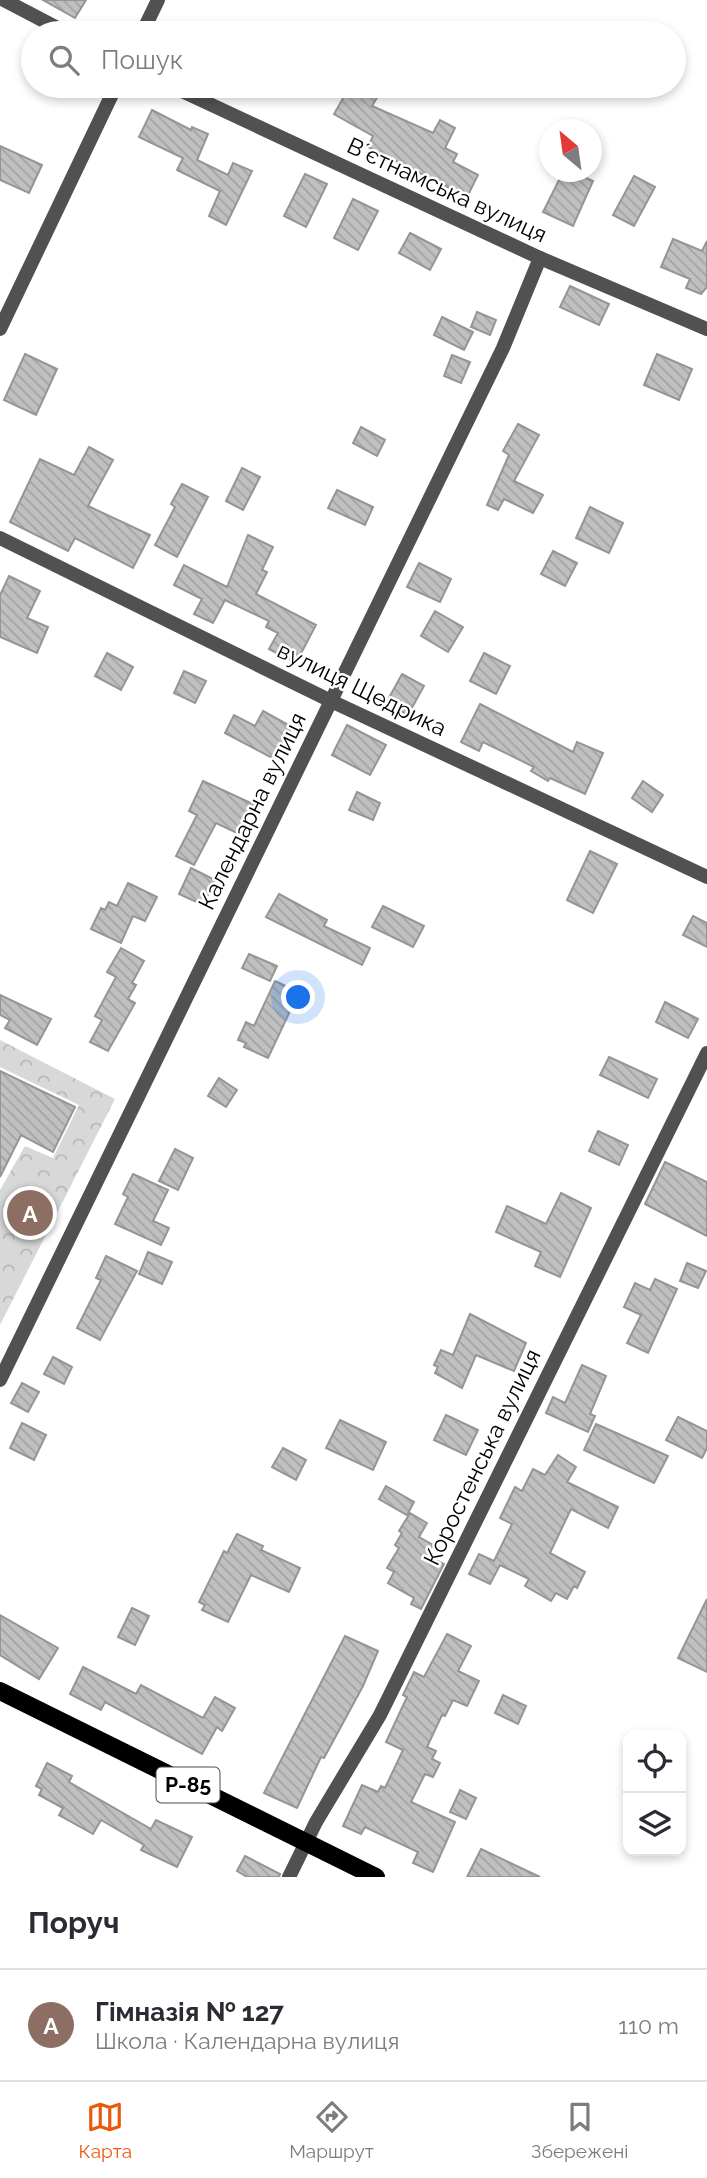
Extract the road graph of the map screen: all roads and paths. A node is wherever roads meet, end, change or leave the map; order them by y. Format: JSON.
{"nodes":[{"id":1,"x":4,"y":0,"type":"edge"},
{"id":2,"x":158,"y":0,"type":"edge"},
{"id":3,"x":44,"y":21,"type":"edge"},
{"id":4,"x":148,"y":21,"type":"edge"},
{"id":5,"x":110,"y":98,"type":"edge"},
{"id":6,"x":197,"y":98,"type":"edge"},
{"id":7,"x":540,"y":258,"type":"junction"},
{"id":8,"x":0,"y":329,"type":"edge"},
{"id":9,"x":707,"y":329,"type":"edge"},
{"id":10,"x":0,"y":538,"type":"edge"},
{"id":11,"x":331,"y":701,"type":"junction"},
{"id":12,"x":707,"y":877,"type":"edge"},
{"id":13,"x":707,"y":1053,"type":"edge"},
{"id":14,"x":0,"y":1380,"type":"edge"},
{"id":15,"x":0,"y":1691,"type":"edge"},
{"id":16,"x":307,"y":1843,"type":"junction"},
{"id":17,"x":289,"y":1877,"type":"edge"},
{"id":18,"x":376,"y":1877,"type":"edge"}],
"edges":[{"from":1,"to":3,"type":"street"},
{"from":2,"to":4,"type":"street"},
{"from":5,"to":8,"type":"street"},
{"from":6,"to":7,"type":"street","name":"Вʼєтнамська вулиця"},
{"from":7,"to":9,"type":"street","name":"Вʼєтнамська вулиця"},
{"from":7,"to":11,"type":"street","name":"Календарна вулиця"},
{"from":10,"to":11,"type":"street","name":"вулиця Щедрика"},
{"from":11,"to":12,"type":"street","name":"вулиця Щедрика"},
{"from":11,"to":14,"type":"street","name":"Календарна вулиця"},
{"from":13,"to":16,"type":"street","name":"Коростенська вулиця"},
{"from":15,"to":16,"type":"main road","number":"Р-85"},
{"from":16,"to":17,"type":"street","name":"Коростенська вулиця"},
{"from":16,"to":18,"type":"main road","number":"Р-85"}]}
